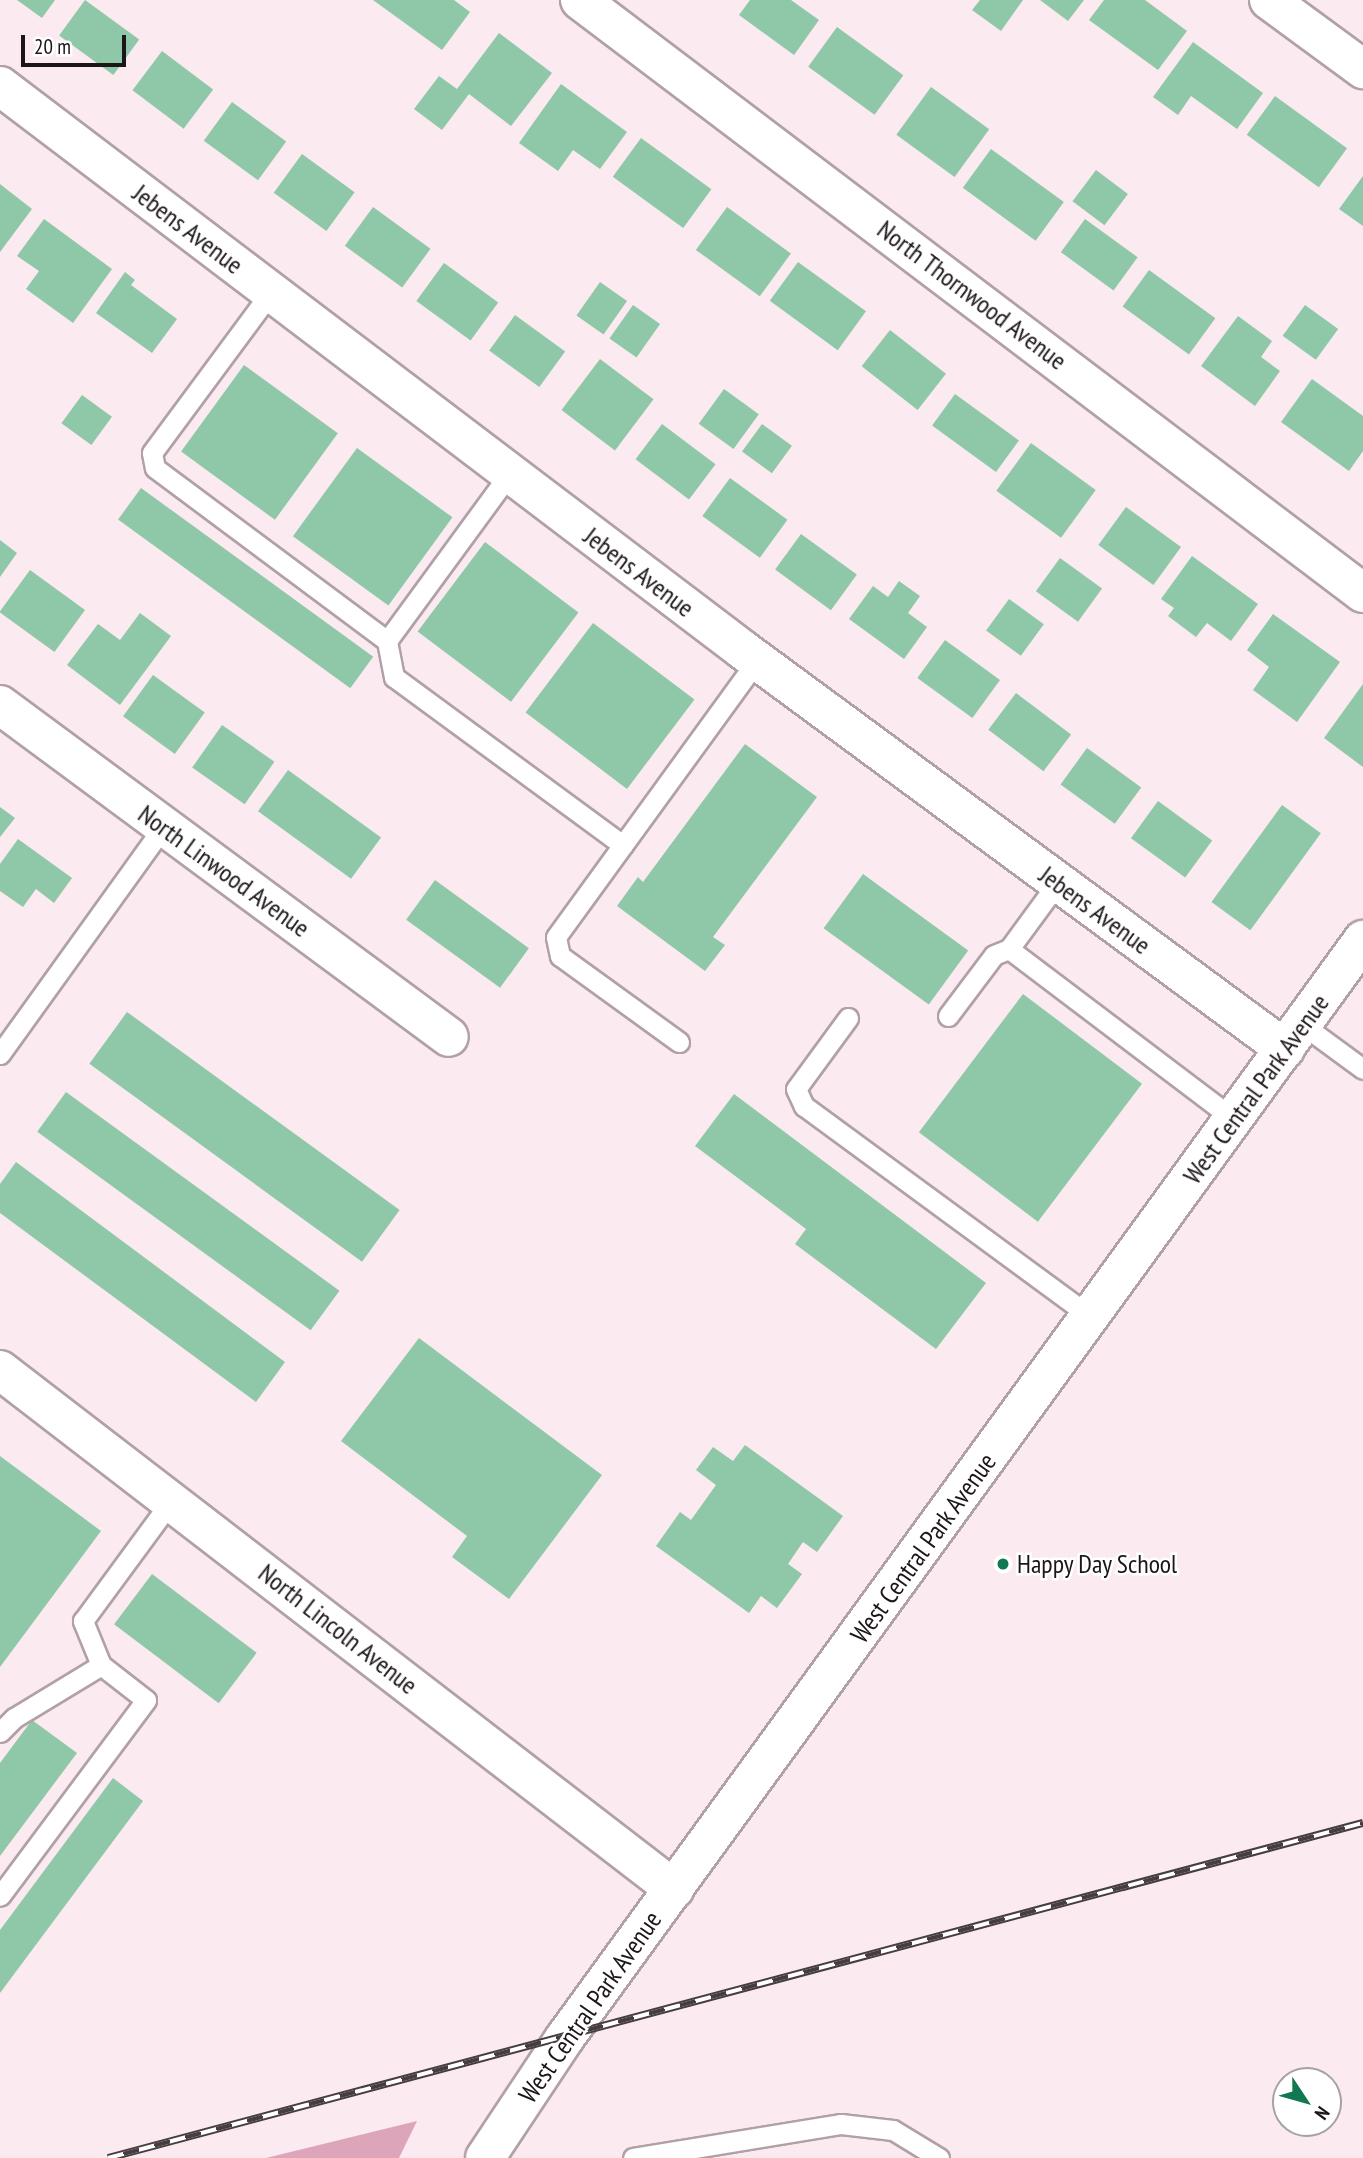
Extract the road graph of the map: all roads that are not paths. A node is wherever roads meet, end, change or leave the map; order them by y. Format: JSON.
{"nodes":[{"id":1,"x":580,"y":0,"type":"edge"},
{"id":2,"x":1269,"y":0,"type":"edge"},
{"id":3,"x":1363,"y":69,"type":"edge"},
{"id":4,"x":0,"y":86,"type":"edge"},
{"id":5,"x":271,"y":292,"type":"junction"},
{"id":6,"x":510,"y":474,"type":"junction"},
{"id":7,"x":1363,"y":593,"type":"edge"},
{"id":8,"x":387,"y":640,"type":"junction"},
{"id":9,"x":757,"y":660,"type":"junction"},
{"id":10,"x":0,"y":705,"type":"edge"},
{"id":11,"x":163,"y":827,"type":"junction"},
{"id":12,"x":623,"y":845,"type":"junction"},
{"id":13,"x":1058,"y":883,"type":"junction"},
{"id":14,"x":1363,"y":940,"type":"edge"},
{"id":15,"x":1009,"y":948,"type":"junction"},
{"id":16,"x":948,"y":1016,"type":"dead end"},
{"id":17,"x":848,"y":1017,"type":"dead end"},
{"id":18,"x":449,"y":1037,"type":"dead end"},
{"id":19,"x":1294,"y":1037,"type":"junction"},
{"id":20,"x":679,"y":1042,"type":"dead end"},
{"id":21,"x":3,"y":1044,"type":"edge"},
{"id":22,"x":1363,"y":1069,"type":"edge"},
{"id":23,"x":1234,"y":1119,"type":"junction"},
{"id":24,"x":1091,"y":1317,"type":"junction"},
{"id":25,"x":0,"y":1370,"type":"edge"},
{"id":26,"x":172,"y":1500,"type":"junction"},
{"id":27,"x":101,"y":1665,"type":"junction"},
{"id":28,"x":0,"y":1732,"type":"edge"},
{"id":29,"x":674,"y":1889,"type":"junction"},
{"id":30,"x":0,"y":1896,"type":"edge"},
{"id":31,"x":485,"y":2158,"type":"edge"},
{"id":32,"x":633,"y":2158,"type":"edge"},
{"id":33,"x":939,"y":2158,"type":"edge"}],
"edges":[{"from":1,"to":7,"type":"street","name":"North Thornwood Avenue"},
{"from":2,"to":3,"type":"street"},
{"from":4,"to":5,"type":"street","name":"Jebens Avenue"},
{"from":5,"to":6,"type":"street","name":"Jebens Avenue"},
{"from":5,"to":8,"type":"lane"},
{"from":6,"to":8,"type":"lane"},
{"from":6,"to":9,"type":"street","name":"Jebens Avenue"},
{"from":8,"to":12,"type":"lane"},
{"from":9,"to":12,"type":"lane"},
{"from":9,"to":13,"type":"street","name":"Jebens Avenue"},
{"from":10,"to":11,"type":"street","name":"North Linwood Avenue"},
{"from":11,"to":18,"type":"street","name":"North Linwood Avenue"},
{"from":11,"to":21,"type":"lane"},
{"from":12,"to":20,"type":"lane"},
{"from":13,"to":15,"type":"lane"},
{"from":13,"to":19,"type":"street","name":"Jebens Avenue"},
{"from":14,"to":19,"type":"street","name":"West Central Park Avenue"},
{"from":15,"to":16,"type":"lane"},
{"from":15,"to":23,"type":"lane"},
{"from":17,"to":24,"type":"lane"},
{"from":19,"to":22,"type":"lane"},
{"from":19,"to":23,"type":"street","name":"West Central Park Avenue"},
{"from":23,"to":24,"type":"street","name":"West Central Park Avenue"},
{"from":24,"to":29,"type":"street","name":"West Central Park Avenue"},
{"from":25,"to":26,"type":"street","name":"North Lincoln Avenue"},
{"from":26,"to":27,"type":"lane"},
{"from":26,"to":29,"type":"street","name":"North Lincoln Avenue"},
{"from":27,"to":28,"type":"lane"},
{"from":27,"to":30,"type":"lane"},
{"from":29,"to":31,"type":"street","name":"West Central Park Avenue"},
{"from":32,"to":33,"type":"lane"}]}
